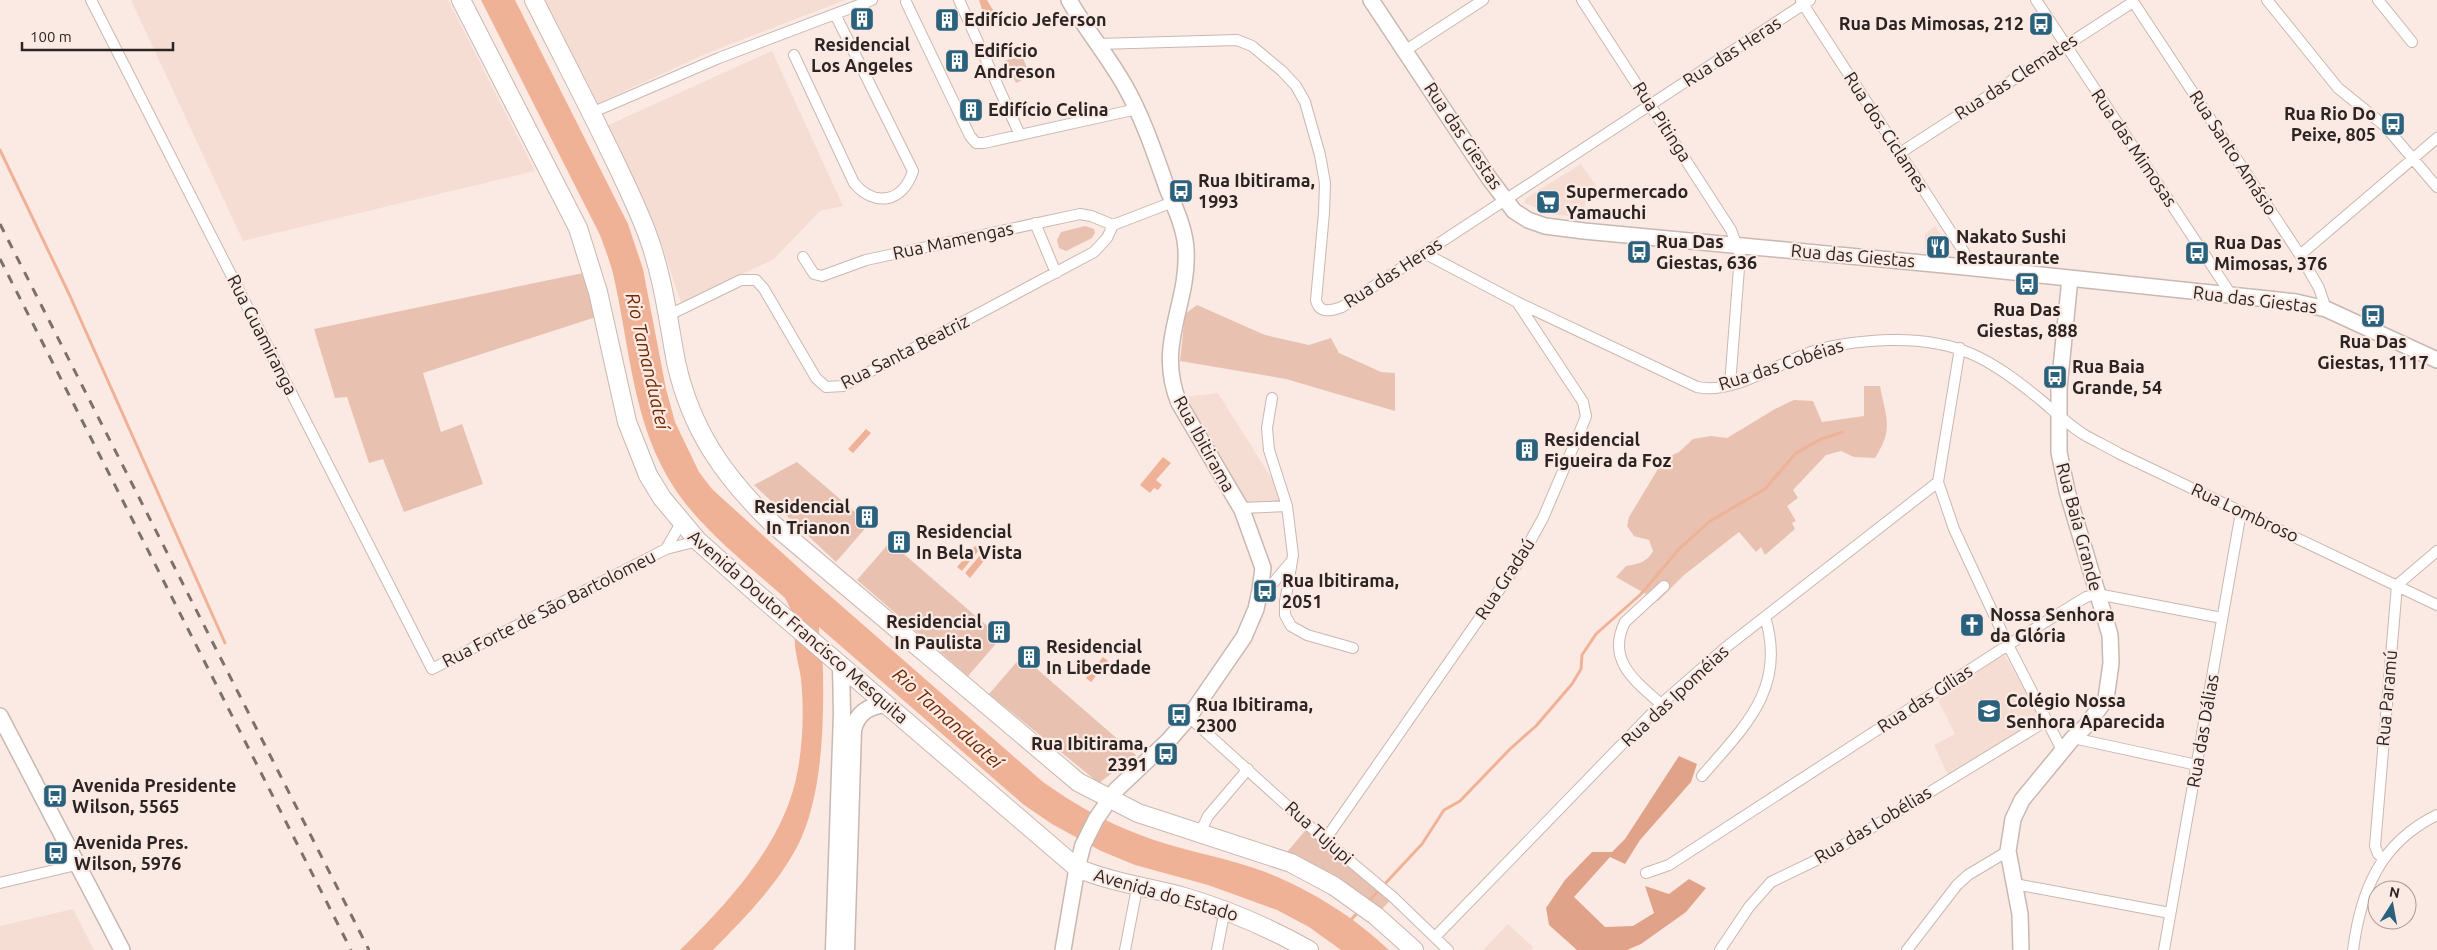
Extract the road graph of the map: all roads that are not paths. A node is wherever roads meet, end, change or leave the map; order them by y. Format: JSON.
{"nodes":[{"id":1,"x":91,"y":0,"type":"edge"},
{"id":2,"x":462,"y":0,"type":"edge"},
{"id":3,"x":534,"y":0,"type":"edge"},
{"id":4,"x":872,"y":0,"type":"edge"},
{"id":5,"x":960,"y":0,"type":"edge"},
{"id":6,"x":1069,"y":0,"type":"edge"},
{"id":7,"x":1371,"y":0,"type":"edge"},
{"id":8,"x":1483,"y":0,"type":"edge"},
{"id":9,"x":1582,"y":0,"type":"edge"},
{"id":10,"x":2036,"y":0,"type":"edge"},
{"id":11,"x":2267,"y":0,"type":"edge"},
{"id":12,"x":2378,"y":0,"type":"edge"},
{"id":13,"x":2132,"y":1,"type":"edge"},
{"id":14,"x":906,"y":2,"type":"dead end"},
{"id":15,"x":1805,"y":2,"type":"edge"},
{"id":16,"x":835,"y":14,"type":"junction"},
{"id":17,"x":2412,"y":42,"type":"dead end"},
{"id":18,"x":1098,"y":44,"type":"junction"},
{"id":19,"x":2065,"y":44,"type":"junction"},
{"id":20,"x":1406,"y":50,"type":"junction"},
{"id":21,"x":794,"y":55,"type":"dead end"},
{"id":22,"x":1650,"y":105,"type":"junction"},
{"id":23,"x":1137,"y":109,"type":"junction"},
{"id":24,"x":591,"y":113,"type":"junction"},
{"id":25,"x":1020,"y":135,"type":"junction"},
{"id":26,"x":2437,"y":138,"type":"edge"},
{"id":27,"x":1900,"y":153,"type":"junction"},
{"id":28,"x":2413,"y":158,"type":"junction"},
{"id":29,"x":2437,"y":187,"type":"edge"},
{"id":30,"x":1506,"y":199,"type":"junction"},
{"id":31,"x":1173,"y":202,"type":"junction"},
{"id":32,"x":1036,"y":223,"type":"junction"},
{"id":33,"x":1113,"y":225,"type":"junction"},
{"id":34,"x":1738,"y":246,"type":"junction"},
{"id":35,"x":1424,"y":253,"type":"junction"},
{"id":36,"x":2300,"y":255,"type":"junction"},
{"id":37,"x":803,"y":257,"type":"dead end"},
{"id":38,"x":1965,"y":266,"type":"junction"},
{"id":39,"x":1056,"y":273,"type":"junction"},
{"id":40,"x":2070,"y":278,"type":"junction"},
{"id":41,"x":2232,"y":296,"type":"junction"},
{"id":42,"x":1517,"y":302,"type":"junction"},
{"id":43,"x":2326,"y":309,"type":"junction"},
{"id":44,"x":669,"y":314,"type":"junction"},
{"id":45,"x":1960,"y":348,"type":"junction"},
{"id":46,"x":2437,"y":360,"type":"edge"},
{"id":47,"x":1730,"y":385,"type":"junction"},
{"id":48,"x":1272,"y":398,"type":"dead end"},
{"id":49,"x":2057,"y":413,"type":"junction"},
{"id":50,"x":1938,"y":482,"type":"junction"},
{"id":51,"x":1287,"y":506,"type":"junction"},
{"id":52,"x":1241,"y":508,"type":"junction"},
{"id":53,"x":2242,"y":512,"type":"junction"},
{"id":54,"x":681,"y":523,"type":"junction"},
{"id":55,"x":698,"y":541,"type":"junction"},
{"id":56,"x":666,"y":549,"type":"junction"},
{"id":57,"x":2437,"y":551,"type":"edge"},
{"id":58,"x":1293,"y":555,"type":"junction"},
{"id":59,"x":2396,"y":585,"type":"junction"},
{"id":60,"x":1664,"y":586,"type":"dead end"},
{"id":61,"x":1260,"y":588,"type":"junction"},
{"id":62,"x":2097,"y":594,"type":"junction"},
{"id":63,"x":2437,"y":605,"type":"edge"},
{"id":64,"x":1765,"y":617,"type":"junction"},
{"id":65,"x":2222,"y":618,"type":"junction"},
{"id":66,"x":2008,"y":645,"type":"junction"},
{"id":67,"x":1353,"y":648,"type":"dead end"},
{"id":68,"x":834,"y":659,"type":"junction"},
{"id":69,"x":432,"y":669,"type":"joint"},
{"id":70,"x":886,"y":704,"type":"junction"},
{"id":71,"x":1661,"y":704,"type":"junction"},
{"id":72,"x":0,"y":716,"type":"edge"},
{"id":73,"x":1189,"y":717,"type":"junction"},
{"id":74,"x":2046,"y":721,"type":"junction"},
{"id":75,"x":2073,"y":738,"type":"junction"},
{"id":76,"x":2062,"y":750,"type":"junction"},
{"id":77,"x":2198,"y":765,"type":"junction"},
{"id":78,"x":1248,"y":769,"type":"junction"},
{"id":79,"x":1702,"y":776,"type":"dead end"},
{"id":80,"x":1105,"y":804,"type":"junction"},
{"id":81,"x":2437,"y":815,"type":"edge"},
{"id":82,"x":1200,"y":833,"type":"junction"},
{"id":83,"x":1325,"y":840,"type":"junction"},
{"id":84,"x":2008,"y":851,"type":"junction"},
{"id":85,"x":2384,"y":859,"type":"junction"},
{"id":86,"x":1079,"y":861,"type":"junction"},
{"id":87,"x":76,"y":865,"type":"junction"},
{"id":88,"x":1646,"y":873,"type":"dead end"},
{"id":89,"x":0,"y":883,"type":"edge"},
{"id":90,"x":2015,"y":884,"type":"junction"},
{"id":91,"x":1137,"y":888,"type":"junction"},
{"id":92,"x":1225,"y":909,"type":"junction"},
{"id":93,"x":2170,"y":913,"type":"junction"},
{"id":94,"x":1436,"y":936,"type":"junction"},
{"id":95,"x":122,"y":950,"type":"edge"},
{"id":96,"x":834,"y":950,"type":"edge"},
{"id":97,"x":846,"y":950,"type":"edge"},
{"id":98,"x":1063,"y":950,"type":"edge"},
{"id":99,"x":1125,"y":950,"type":"edge"},
{"id":100,"x":1217,"y":950,"type":"edge"},
{"id":101,"x":1307,"y":950,"type":"edge"},
{"id":102,"x":1414,"y":950,"type":"edge"},
{"id":103,"x":1448,"y":950,"type":"edge"},
{"id":104,"x":1720,"y":950,"type":"edge"},
{"id":105,"x":1907,"y":950,"type":"edge"},
{"id":106,"x":2021,"y":950,"type":"edge"},
{"id":107,"x":2164,"y":950,"type":"edge"},
{"id":108,"x":2353,"y":950,"type":"edge"}],
"edges":[{"from":1,"to":69,"type":"street","name":"Rua Guamiranga"},
{"from":2,"to":54,"type":"highway","name":"Avenida Doutor Francisco Mesquita"},
{"from":3,"to":24,"type":"highway"},
{"from":4,"to":16,"type":"street"},
{"from":5,"to":25,"type":"street"},
{"from":6,"to":18,"type":"main road","name":"Rua Ibitirama"},
{"from":7,"to":20,"type":"main road","name":"Rua das Giestas"},
{"from":8,"to":20,"type":"street"},
{"from":9,"to":22,"type":"street","name":"Rua Pitinga"},
{"from":10,"to":19,"type":"street","name":"Rua das Mimosas"},
{"from":11,"to":28,"type":"street"},
{"from":12,"to":17,"type":"street"},
{"from":13,"to":19,"type":"street","name":"Rua das Clemates"},
{"from":13,"to":36,"type":"street","name":"Rua Santo Amásio"},
{"from":14,"to":25,"type":"street"},
{"from":15,"to":22,"type":"street","name":"Rua das Heras"},
{"from":15,"to":27,"type":"street","name":"Rua dos Ciclames"},
{"from":16,"to":21,"type":"street"},
{"from":16,"to":24,"type":"street"},
{"from":18,"to":23,"type":"main road","name":"Rua Ibitirama"},
{"from":18,"to":35,"type":"street","name":"Rua das Heras"},
{"from":19,"to":27,"type":"street","name":"Rua das Clemates"},
{"from":19,"to":41,"type":"street","name":"Rua das Mimosas"},
{"from":20,"to":30,"type":"main road","name":"Rua das Giestas"},
{"from":22,"to":30,"type":"street","name":"Rua das Heras"},
{"from":22,"to":34,"type":"street","name":"Rua Pitinga"},
{"from":23,"to":25,"type":"street"},
{"from":23,"to":31,"type":"main road","name":"Rua Ibitirama"},
{"from":24,"to":44,"type":"highway"},
{"from":26,"to":28,"type":"street"},
{"from":27,"to":38,"type":"street","name":"Rua dos Ciclames"},
{"from":28,"to":29,"type":"street"},
{"from":28,"to":36,"type":"street"},
{"from":30,"to":34,"type":"main road","name":"Rua das Giestas"},
{"from":30,"to":35,"type":"street","name":"Rua das Heras"},
{"from":31,"to":33,"type":"street"},
{"from":31,"to":52,"type":"main road","name":"Rua Ibitirama"},
{"from":32,"to":33,"type":"street","name":"Rua Mamengas"},
{"from":32,"to":37,"type":"street","name":"Rua Mamengas"},
{"from":32,"to":39,"type":"street"},
{"from":33,"to":39,"type":"street","name":"Rua Santa Beatriz"},
{"from":34,"to":38,"type":"main road","name":"Rua das Giestas"},
{"from":34,"to":47,"type":"street"},
{"from":35,"to":42,"type":"street","name":"Rua das Cobéias"},
{"from":36,"to":43,"type":"street","name":"Rua Santo Amásio"},
{"from":38,"to":40,"type":"main road","name":"Rua das Giestas"},
{"from":39,"to":44,"type":"street","name":"Rua Santa Beatriz"},
{"from":40,"to":41,"type":"main road","name":"Rua das Giestas"},
{"from":40,"to":49,"type":"main road","name":"Rua Baía Grande"},
{"from":41,"to":43,"type":"main road","name":"Rua das Giestas"},
{"from":42,"to":47,"type":"street","name":"Rua das Cobéias"},
{"from":42,"to":83,"type":"street","name":"Rua Gradaú"},
{"from":43,"to":46,"type":"main road","name":"Rua das Giestas"},
{"from":44,"to":80,"type":"highway"},
{"from":45,"to":47,"type":"street","name":"Rua das Cobéias"},
{"from":45,"to":49,"type":"street","name":"Rua das Cobéias"},
{"from":45,"to":50,"type":"street"},
{"from":48,"to":51,"type":"street"},
{"from":49,"to":53,"type":"street","name":"Rua Lombroso"},
{"from":49,"to":62,"type":"main road","name":"Rua Baía Grande"},
{"from":50,"to":64,"type":"street","name":"Rua das Ipoméias"},
{"from":50,"to":66,"type":"street"},
{"from":51,"to":52,"type":"street"},
{"from":51,"to":58,"type":"street"},
{"from":52,"to":61,"type":"main road","name":"Rua Ibitirama"},
{"from":53,"to":59,"type":"street","name":"Rua Lombroso"},
{"from":53,"to":65,"type":"street","name":"Rua das Dálias"},
{"from":54,"to":55,"type":"highway","name":"Avenida Doutor Francisco Mesquita"},
{"from":54,"to":56,"type":"street","name":"Rua Forte de São Bartolomeu"},
{"from":55,"to":56,"type":"street","name":"Rua Forte de São Bartolomeu"},
{"from":55,"to":68,"type":"highway","name":"Avenida Doutor Francisco Mesquita"},
{"from":56,"to":69,"type":"street","name":"Rua Forte de São Bartolomeu"},
{"from":57,"to":59,"type":"street"},
{"from":58,"to":61,"type":"street"},
{"from":58,"to":67,"type":"street"},
{"from":59,"to":63,"type":"street","name":"Rua Lombroso"},
{"from":59,"to":85,"type":"street","name":"Rua Paramú"},
{"from":60,"to":71,"type":"street"},
{"from":61,"to":73,"type":"main road","name":"Rua Ibitirama"},
{"from":62,"to":65,"type":"street"},
{"from":62,"to":66,"type":"street","name":"Rua das Gílias"},
{"from":62,"to":75,"type":"main road","name":"Rua Baía Grande"},
{"from":64,"to":71,"type":"street","name":"Rua das Ipoméias"},
{"from":64,"to":79,"type":"street"},
{"from":65,"to":77,"type":"street","name":"Rua das Dálias"},
{"from":66,"to":74,"type":"street"},
{"from":66,"to":88,"type":"street","name":"Rua das Gílias"},
{"from":68,"to":70,"type":"highway","name":"Avenida Doutor Francisco Mesquita"},
{"from":68,"to":96,"type":"main road"},
{"from":70,"to":86,"type":"highway","name":"Avenida Doutor Francisco Mesquita"},
{"from":70,"to":97,"type":"main road"},
{"from":71,"to":94,"type":"street","name":"Rua das Ipoméias"},
{"from":72,"to":87,"type":"main road"},
{"from":73,"to":78,"type":"street","name":"Rua Tujupi"},
{"from":73,"to":80,"type":"main road","name":"Rua Ibitirama"},
{"from":74,"to":76,"type":"street"},
{"from":74,"to":104,"type":"street","name":"Rua das Lobélias"},
{"from":75,"to":76,"type":"main road","name":"Rua Baía Grande"},
{"from":75,"to":77,"type":"street"},
{"from":76,"to":84,"type":"main road","name":"Rua Baía Grande"},
{"from":77,"to":93,"type":"street","name":"Rua das Dálias"},
{"from":78,"to":82,"type":"street"},
{"from":78,"to":83,"type":"street","name":"Rua Tujupi"},
{"from":80,"to":82,"type":"highway"},
{"from":80,"to":86,"type":"main road","name":"Rua Ibitirama"},
{"from":81,"to":85,"type":"street"},
{"from":82,"to":102,"type":"highway"},
{"from":83,"to":94,"type":"street","name":"Rua Tujupi"},
{"from":84,"to":90,"type":"main road","name":"Rua Baía Grande"},
{"from":84,"to":105,"type":"street"},
{"from":85,"to":108,"type":"street"},
{"from":86,"to":91,"type":"highway","name":"Avenida do Estado"},
{"from":86,"to":98,"type":"main road","name":"Rua Ibitirama"},
{"from":87,"to":89,"type":"street"},
{"from":87,"to":95,"type":"main road"},
{"from":90,"to":93,"type":"street"},
{"from":90,"to":106,"type":"main road","name":"Rua Baía Grande"},
{"from":91,"to":92,"type":"highway","name":"Avenida do Estado"},
{"from":91,"to":99,"type":"street"},
{"from":92,"to":100,"type":"street"},
{"from":92,"to":101,"type":"highway","name":"Avenida do Estado"},
{"from":93,"to":107,"type":"street","name":"Rua das Dálias"},
{"from":94,"to":103,"type":"street","name":"Rua Tujupi"}]}
